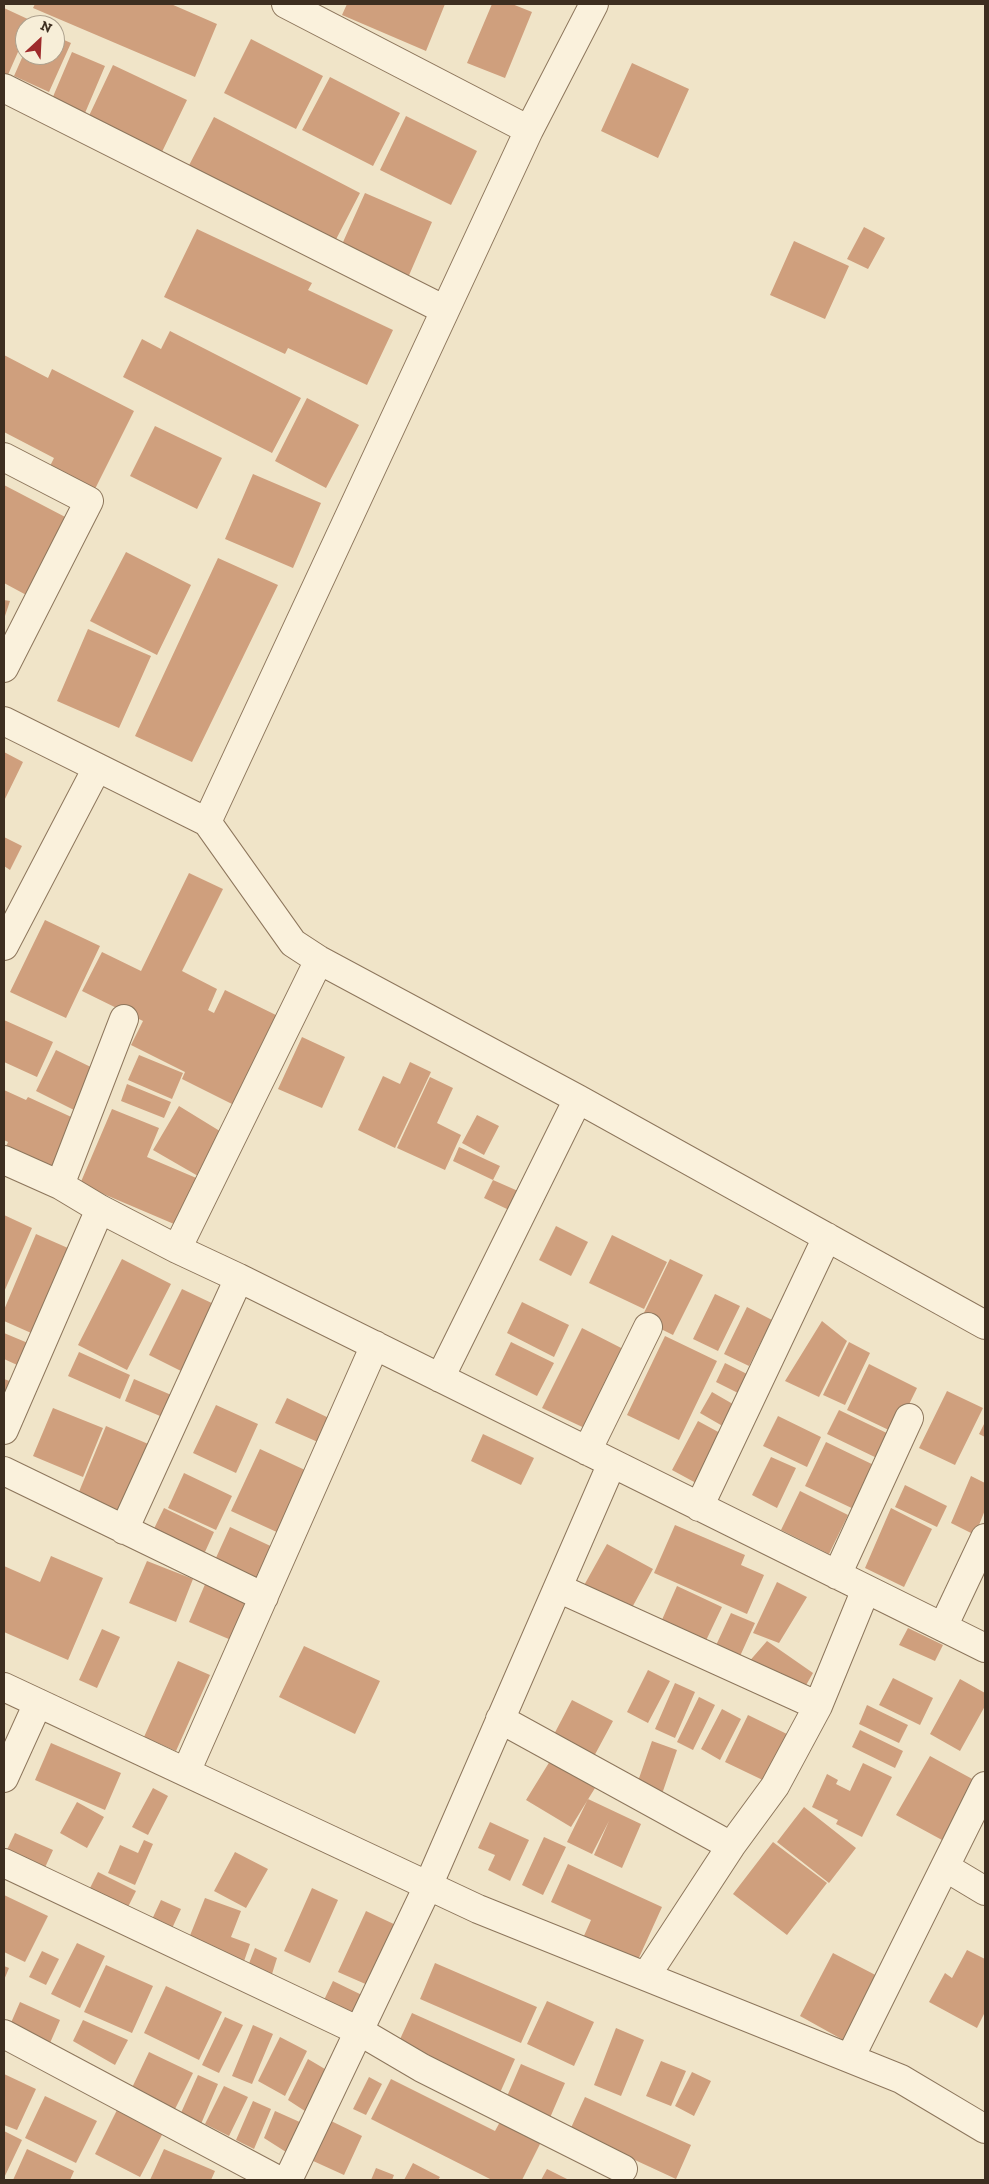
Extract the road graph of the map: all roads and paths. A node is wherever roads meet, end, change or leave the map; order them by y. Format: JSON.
{"nodes":[{"id":1,"x":286,"y":4,"type":"edge"},
{"id":2,"x":594,"y":4,"type":"edge"},
{"id":3,"x":4,"y":88,"type":"edge"},
{"id":4,"x":529,"y":130,"type":"junction"},
{"id":5,"x":445,"y":310,"type":"junction"},
{"id":6,"x":4,"y":457,"type":"edge"},
{"id":7,"x":4,"y":668,"type":"edge"},
{"id":8,"x":4,"y":722,"type":"edge"},
{"id":9,"x":96,"y":768,"type":"junction"},
{"id":10,"x":207,"y":822,"type":"junction"},
{"id":11,"x":4,"y":946,"type":"edge"},
{"id":12,"x":319,"y":960,"type":"junction"},
{"id":13,"x":124,"y":1019,"type":"dead end"},
{"id":14,"x":578,"y":1100,"type":"junction"},
{"id":15,"x":4,"y":1160,"type":"edge"},
{"id":16,"x":60,"y":1185,"type":"junction"},
{"id":17,"x":100,"y":1209,"type":"junction"},
{"id":18,"x":827,"y":1237,"type":"junction"},
{"id":19,"x":177,"y":1249,"type":"junction"},
{"id":20,"x":239,"y":1278,"type":"junction"},
{"id":21,"x":985,"y":1325,"type":"edge"},
{"id":22,"x":648,"y":1327,"type":"dead end"},
{"id":23,"x":375,"y":1346,"type":"junction"},
{"id":24,"x":440,"y":1378,"type":"junction"},
{"id":25,"x":908,"y":1418,"type":"dead end"},
{"id":26,"x":4,"y":1430,"type":"edge"},
{"id":27,"x":587,"y":1451,"type":"junction"},
{"id":28,"x":612,"y":1463,"type":"junction"},
{"id":29,"x":4,"y":1471,"type":"edge"},
{"id":30,"x":699,"y":1507,"type":"junction"},
{"id":31,"x":124,"y":1530,"type":"junction"},
{"id":32,"x":985,"y":1538,"type":"edge"},
{"id":33,"x":837,"y":1575,"type":"junction"},
{"id":34,"x":558,"y":1588,"type":"junction"},
{"id":35,"x":866,"y":1589,"type":"junction"},
{"id":36,"x":264,"y":1598,"type":"junction"},
{"id":37,"x":943,"y":1628,"type":"junction"},
{"id":38,"x":985,"y":1648,"type":"edge"},
{"id":39,"x":4,"y":1687,"type":"edge"},
{"id":40,"x":38,"y":1702,"type":"junction"},
{"id":41,"x":818,"y":1706,"type":"junction"},
{"id":42,"x":500,"y":1719,"type":"junction"},
{"id":43,"x":186,"y":1772,"type":"junction"},
{"id":44,"x":4,"y":1778,"type":"edge"},
{"id":45,"x":985,"y":1786,"type":"edge"},
{"id":46,"x":731,"y":1846,"type":"junction"},
{"id":47,"x":4,"y":1863,"type":"edge"},
{"id":48,"x":945,"y":1867,"type":"junction"},
{"id":49,"x":428,"y":1886,"type":"junction"},
{"id":50,"x":985,"y":1891,"type":"edge"},
{"id":51,"x":646,"y":1976,"type":"junction"},
{"id":52,"x":360,"y":2031,"type":"junction"},
{"id":53,"x":4,"y":2034,"type":"edge"},
{"id":54,"x":850,"y":2058,"type":"junction"},
{"id":55,"x":985,"y":2129,"type":"edge"},
{"id":56,"x":623,"y":2168,"type":"dead end"},
{"id":57,"x":278,"y":2180,"type":"edge"},
{"id":58,"x":288,"y":2180,"type":"edge"}],
"edges":[{"from":1,"to":4,"type":"street"},
{"from":2,"to":4,"type":"street"},
{"from":3,"to":5,"type":"street"},
{"from":4,"to":5,"type":"street"},
{"from":5,"to":10,"type":"street"},
{"from":6,"to":7,"type":"street"},
{"from":8,"to":9,"type":"street"},
{"from":9,"to":10,"type":"street"},
{"from":9,"to":11,"type":"street"},
{"from":10,"to":12,"type":"street"},
{"from":12,"to":14,"type":"street"},
{"from":12,"to":19,"type":"street"},
{"from":13,"to":16,"type":"street"},
{"from":14,"to":18,"type":"street"},
{"from":14,"to":24,"type":"street"},
{"from":15,"to":16,"type":"street"},
{"from":16,"to":17,"type":"street"},
{"from":17,"to":19,"type":"street"},
{"from":17,"to":26,"type":"street"},
{"from":18,"to":21,"type":"street"},
{"from":18,"to":30,"type":"street"},
{"from":19,"to":20,"type":"street"},
{"from":20,"to":23,"type":"street"},
{"from":20,"to":31,"type":"street"},
{"from":22,"to":27,"type":"street"},
{"from":23,"to":24,"type":"street"},
{"from":23,"to":36,"type":"street"},
{"from":24,"to":27,"type":"street"},
{"from":25,"to":33,"type":"street"},
{"from":27,"to":28,"type":"street"},
{"from":28,"to":30,"type":"street"},
{"from":28,"to":34,"type":"street"},
{"from":29,"to":31,"type":"street"},
{"from":30,"to":33,"type":"street"},
{"from":31,"to":36,"type":"street"},
{"from":32,"to":37,"type":"street"},
{"from":33,"to":35,"type":"street"},
{"from":34,"to":41,"type":"street"},
{"from":34,"to":42,"type":"street"},
{"from":35,"to":37,"type":"street"},
{"from":35,"to":41,"type":"street"},
{"from":36,"to":43,"type":"street"},
{"from":37,"to":38,"type":"street"},
{"from":39,"to":40,"type":"street"},
{"from":40,"to":43,"type":"street"},
{"from":40,"to":44,"type":"street"},
{"from":41,"to":46,"type":"street"},
{"from":42,"to":46,"type":"street"},
{"from":42,"to":49,"type":"street"},
{"from":43,"to":49,"type":"street"},
{"from":45,"to":48,"type":"street"},
{"from":46,"to":51,"type":"street"},
{"from":47,"to":52,"type":"street"},
{"from":48,"to":50,"type":"street"},
{"from":48,"to":54,"type":"street"},
{"from":49,"to":51,"type":"street"},
{"from":49,"to":52,"type":"street"},
{"from":51,"to":54,"type":"street"},
{"from":52,"to":56,"type":"street"},
{"from":52,"to":58,"type":"street"},
{"from":53,"to":57,"type":"street"},
{"from":54,"to":55,"type":"street"}]}
